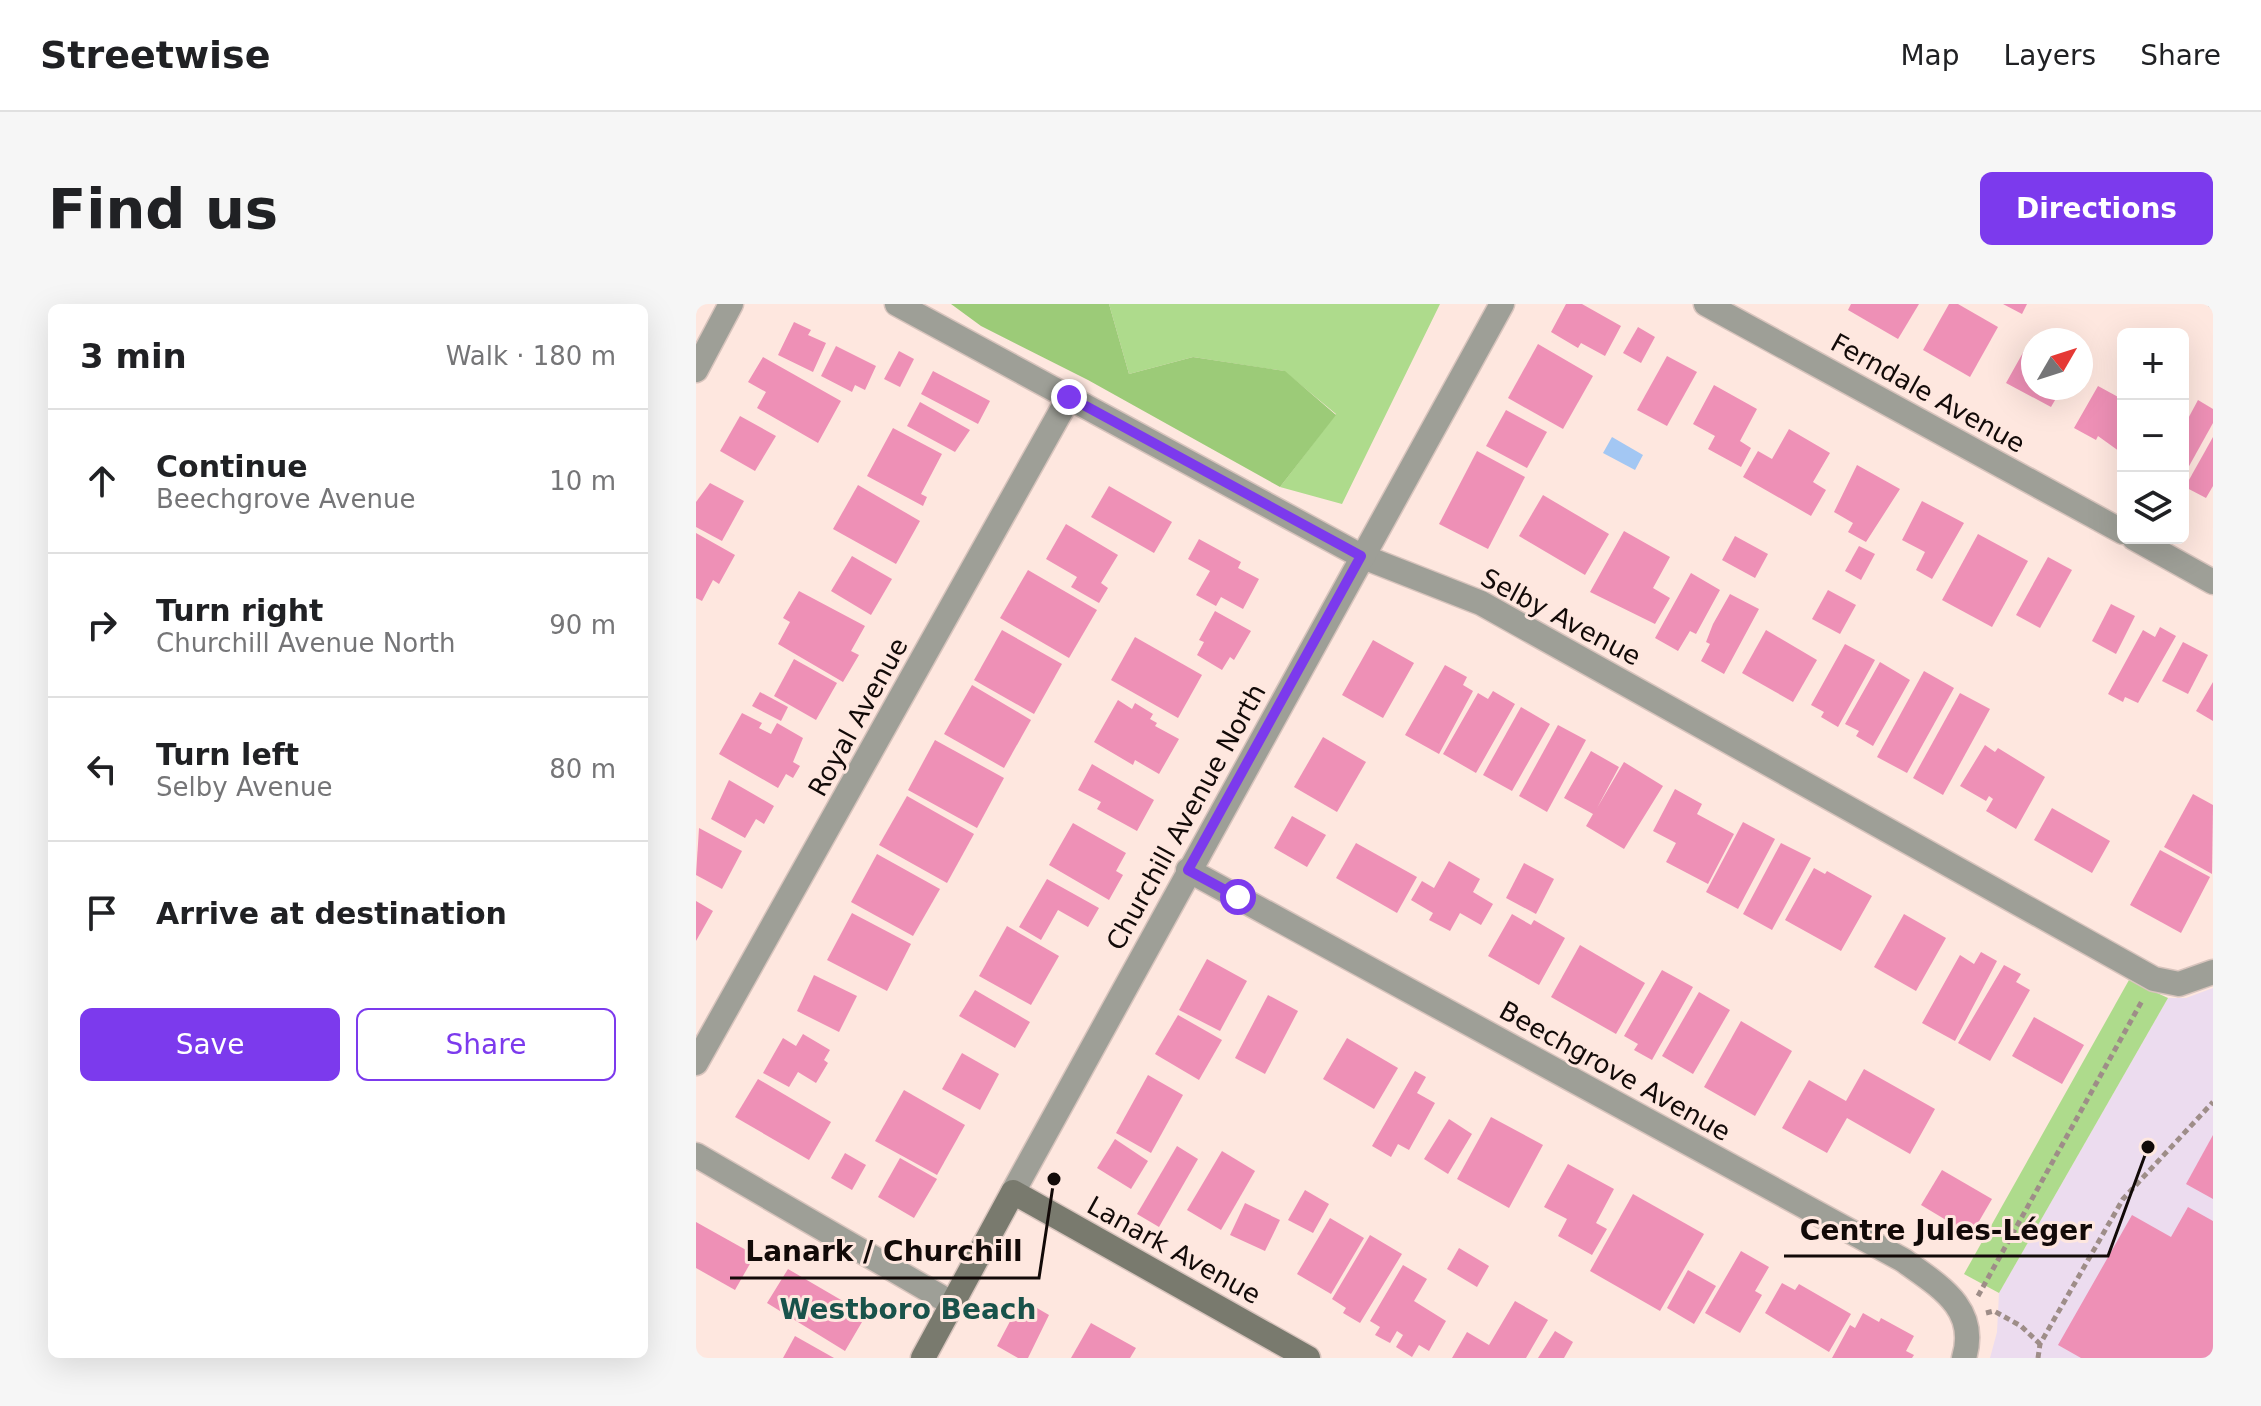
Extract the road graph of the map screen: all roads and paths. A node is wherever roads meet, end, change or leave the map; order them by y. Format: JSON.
{"nodes":[{"id":1,"x":731,"y":304,"type":"edge"},
{"id":2,"x":897,"y":304,"type":"edge"},
{"id":3,"x":1502,"y":304,"type":"edge"},
{"id":4,"x":1706,"y":304,"type":"edge"},
{"id":5,"x":696,"y":370,"type":"edge"},
{"id":6,"x":1069,"y":397,"type":"junction"},
{"id":7,"x":2117,"y":529,"type":"edge"},
{"id":8,"x":2145,"y":544,"type":"edge"},
{"id":9,"x":1361,"y":556,"type":"junction"},
{"id":10,"x":2213,"y":582,"type":"edge"},
{"id":11,"x":1188,"y":870,"type":"junction"},
{"id":12,"x":2203,"y":977,"type":"edge"},
{"id":13,"x":2154,"y":979,"type":"junction"},
{"id":14,"x":696,"y":1063,"type":"edge"},
{"id":15,"x":2213,"y":1102,"type":"edge"},
{"id":16,"x":696,"y":1155,"type":"edge"},
{"id":17,"x":1013,"y":1192,"type":"junction"},
{"id":18,"x":951,"y":1303,"type":"junction"},
{"id":19,"x":1966,"y":1317,"type":"junction"},
{"id":20,"x":2040,"y":1344,"type":"junction"},
{"id":21,"x":923,"y":1358,"type":"edge"},
{"id":22,"x":1308,"y":1358,"type":"edge"},
{"id":23,"x":1964,"y":1358,"type":"edge"},
{"id":24,"x":2038,"y":1358,"type":"edge"}],
"edges":[{"from":1,"to":5,"type":"street"},
{"from":2,"to":6,"type":"street","name":"Selby Avenue"},
{"from":3,"to":9,"type":"street","name":"Churchill Avenue North"},
{"from":4,"to":7,"type":"street","name":"Ferndale Avenue"},
{"from":6,"to":9,"type":"street","name":"Selby Avenue"},
{"from":6,"to":14,"type":"street","name":"Royal Avenue"},
{"from":8,"to":10,"type":"street"},
{"from":9,"to":11,"type":"street","name":"Churchill Avenue North"},
{"from":9,"to":13,"type":"street","name":"Selby Avenue"},
{"from":11,"to":17,"type":"street","name":"Churchill Avenue North"},
{"from":11,"to":19,"type":"street","name":"Beechgrove Avenue"},
{"from":12,"to":13,"type":"street","name":"Selby Avenue"},
{"from":13,"to":19,"type":"path"},
{"from":15,"to":20,"type":"path"},
{"from":16,"to":18,"type":"street"},
{"from":17,"to":18,"type":"street","name":"Churchill Avenue North"},
{"from":17,"to":22,"type":"street","name":"Lanark Avenue"},
{"from":18,"to":21,"type":"street","name":"Churchill Avenue North"},
{"from":19,"to":20,"type":"path"},
{"from":19,"to":23,"type":"street"},
{"from":20,"to":24,"type":"path"}]}
